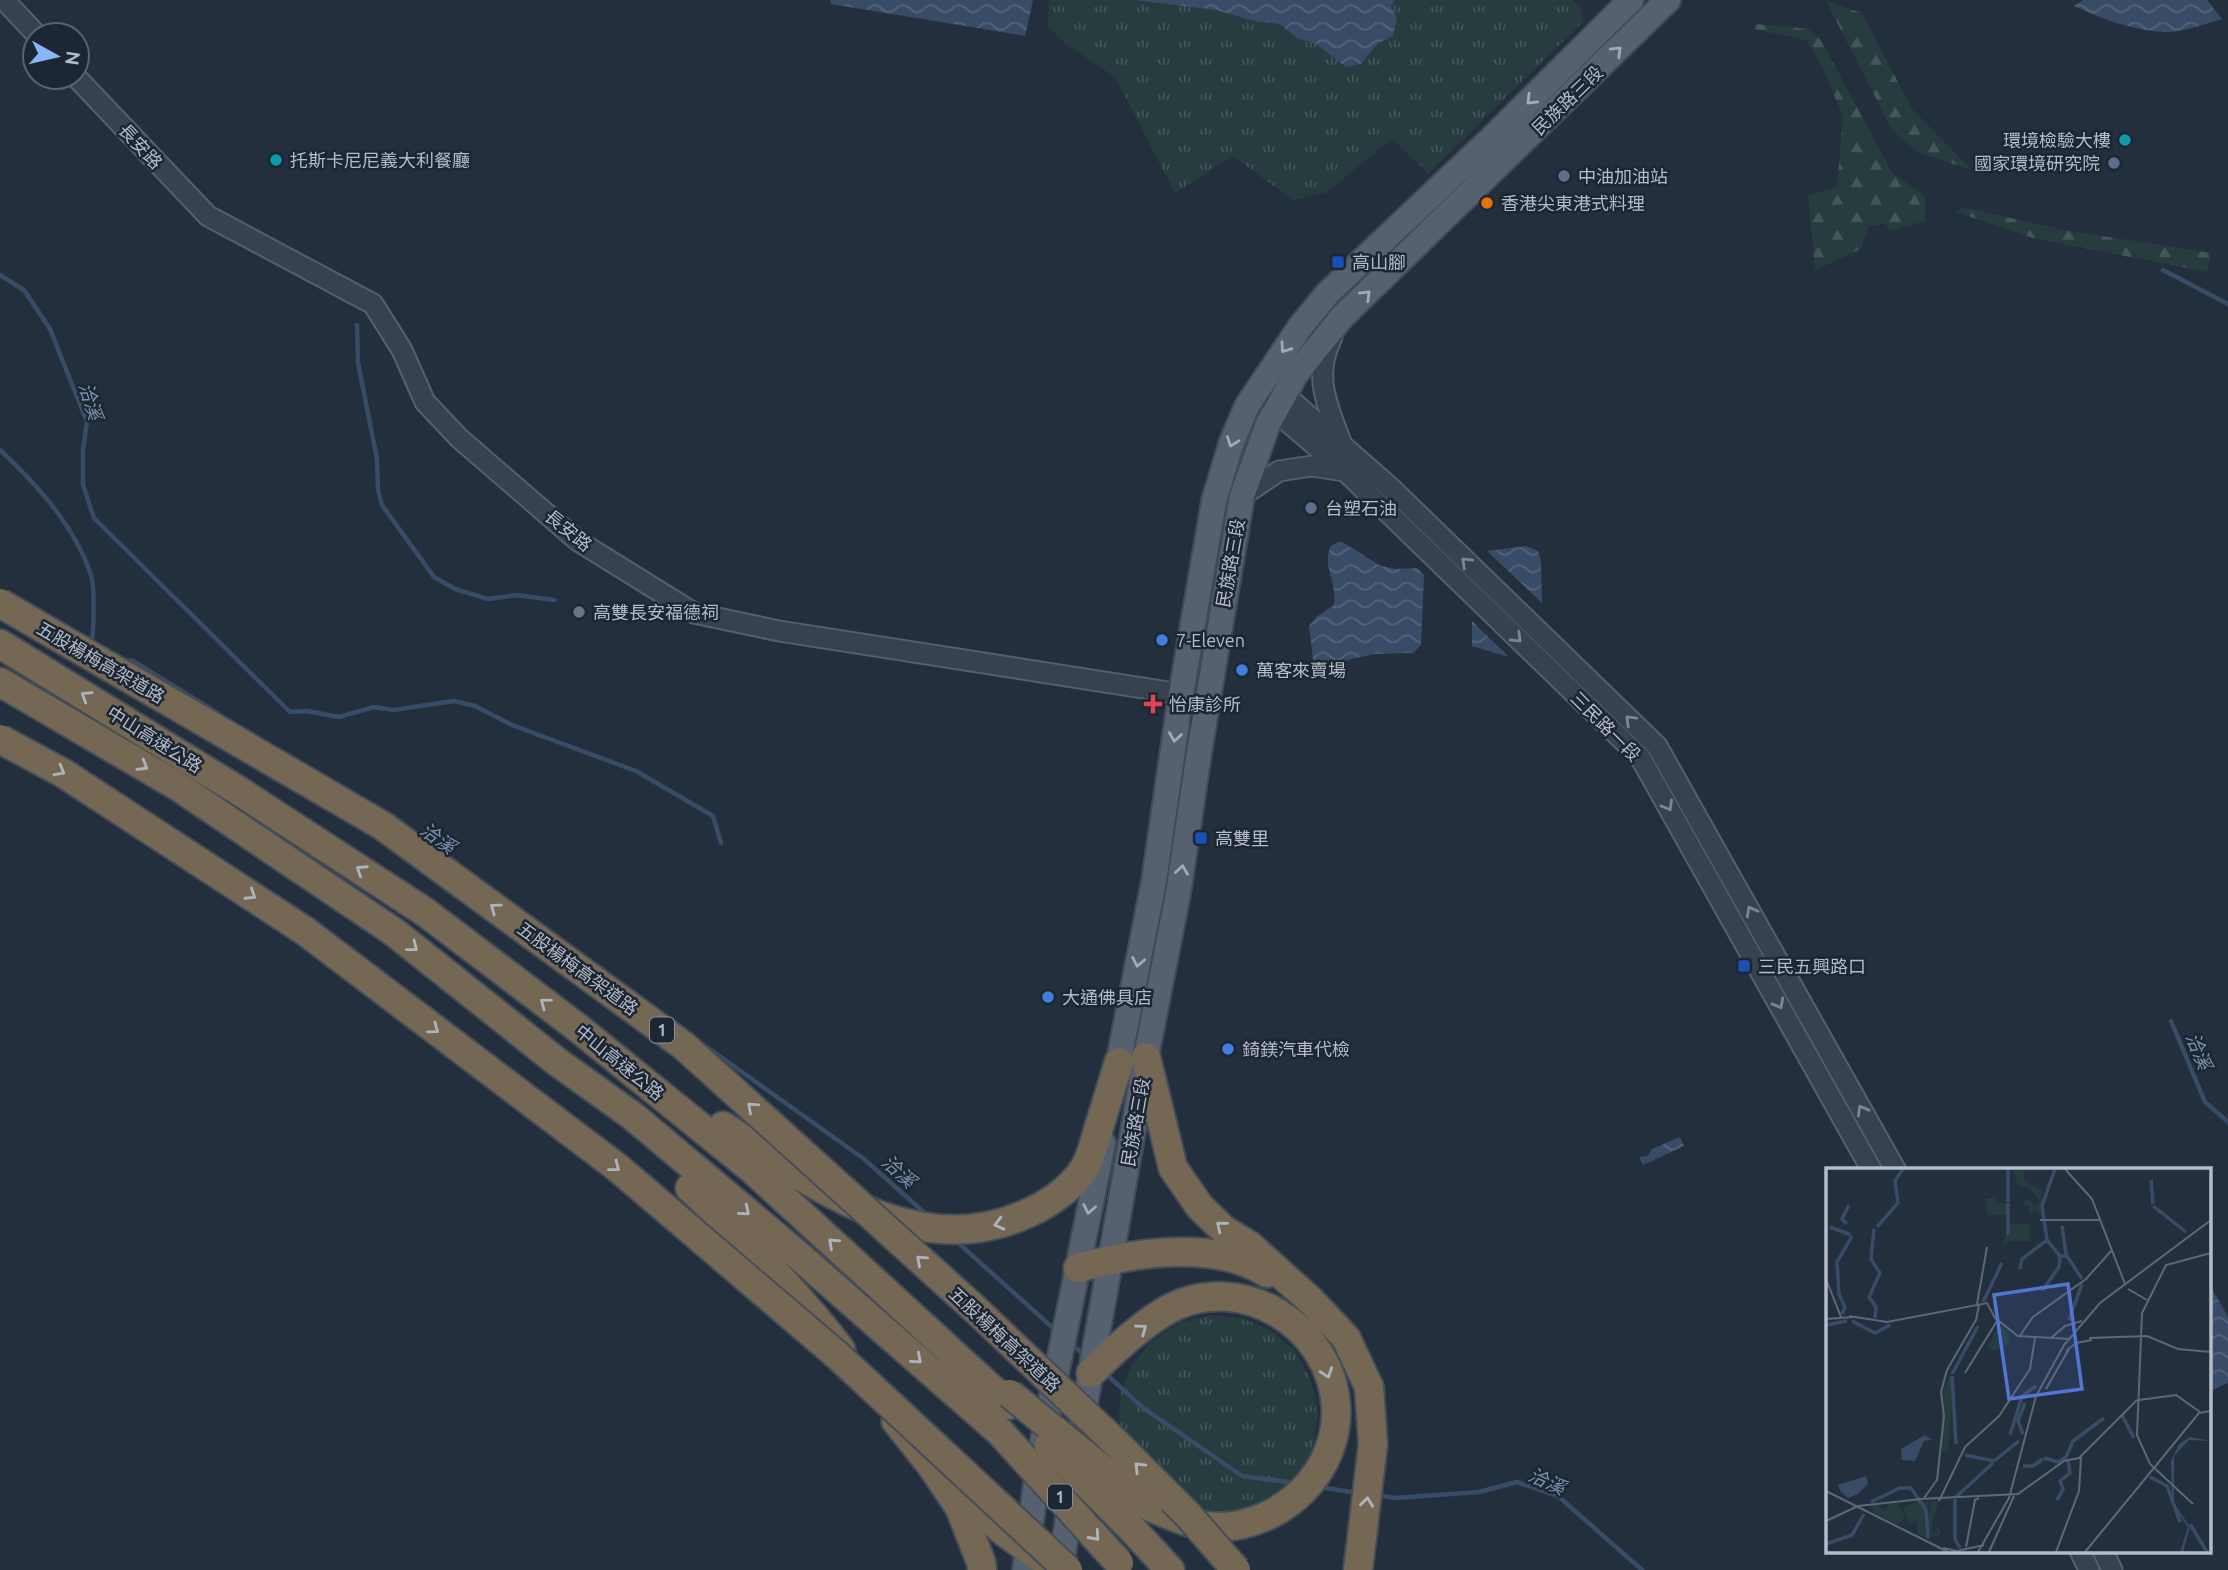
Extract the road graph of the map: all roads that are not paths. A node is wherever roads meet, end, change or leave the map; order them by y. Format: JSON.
{"nodes":[{"id":1,"x":4,"y":0,"type":"edge"},
{"id":2,"x":1631,"y":0,"type":"edge"},
{"id":3,"x":1661,"y":2,"type":"edge"},
{"id":4,"x":24,"y":21,"type":"edge"},
{"id":5,"x":89,"y":91,"type":"edge"},
{"id":6,"x":1342,"y":317,"type":"junction"},
{"id":7,"x":1262,"y":381,"type":"junction"},
{"id":8,"x":1280,"y":404,"type":"junction"},
{"id":9,"x":1342,"y":446,"type":"junction"},
{"id":10,"x":1345,"y":471,"type":"junction"},
{"id":11,"x":1242,"y":496,"type":"junction"},
{"id":12,"x":0,"y":603,"type":"edge"},
{"id":13,"x":0,"y":643,"type":"edge"},
{"id":14,"x":0,"y":682,"type":"edge"},
{"id":15,"x":1181,"y":694,"type":"junction"},
{"id":16,"x":1203,"y":726,"type":"junction"},
{"id":17,"x":0,"y":739,"type":"edge"},
{"id":18,"x":578,"y":1028,"type":"junction"},
{"id":19,"x":1133,"y":1060,"type":"junction"},
{"id":20,"x":556,"y":1061,"type":"junction"},
{"id":21,"x":1870,"y":1168,"type":"edge"},
{"id":22,"x":1894,"y":1168,"type":"edge"},
{"id":23,"x":1111,"y":1259,"type":"junction"},
{"id":24,"x":1078,"y":1268,"type":"junction"},
{"id":25,"x":1311,"y":1301,"type":"junction"},
{"id":26,"x":1091,"y":1373,"type":"junction"},
{"id":27,"x":1009,"y":1400,"type":"junction"},
{"id":28,"x":931,"y":1465,"type":"junction"},
{"id":29,"x":2080,"y":1552,"type":"edge"},
{"id":30,"x":2103,"y":1552,"type":"edge"},
{"id":31,"x":1026,"y":1559,"type":"edge"},
{"id":32,"x":1123,"y":1566,"type":"edge"},
{"id":33,"x":982,"y":1570,"type":"edge"},
{"id":34,"x":1060,"y":1570,"type":"edge"},
{"id":35,"x":1068,"y":1570,"type":"edge"},
{"id":36,"x":1170,"y":1570,"type":"edge"},
{"id":37,"x":1236,"y":1570,"type":"edge"},
{"id":38,"x":1359,"y":1570,"type":"edge"},
{"id":39,"x":2089,"y":1570,"type":"edge"},
{"id":40,"x":2112,"y":1570,"type":"edge"}],
"edges":[{"from":1,"to":4,"type":"street"},
{"from":2,"to":7,"type":"main road","name":"民族路三段","one_way":true},
{"from":6,"to":3,"type":"main road","name":"民族路三段","one_way":true},
{"from":5,"to":15,"type":"street","name":"長安路"},
{"from":6,"to":8,"type":"main road","name":"民族路三段"},
{"from":6,"to":9,"type":"street"},
{"from":7,"to":8,"type":"street","name":"三民路一段"},
{"from":7,"to":15,"type":"main road","name":"民族路三段","one_way":true},
{"from":8,"to":9,"type":"street","name":"三民路一段"},
{"from":8,"to":10,"type":"street","name":"三民路一段"},
{"from":8,"to":11,"type":"main road","name":"民族路三段"},
{"from":22,"to":9,"type":"street","name":"三民路一段","one_way":true},
{"from":10,"to":11,"type":"street"},
{"from":10,"to":21,"type":"street","name":"三民路一段","one_way":true},
{"from":11,"to":16,"type":"main road","name":"民族路三段"},
{"from":37,"to":12,"type":"highway","name":"五股楊梅高架道路","number":"1","one_way":true,"bridge":true},
{"from":18,"to":13,"type":"highway","name":"中山高速公路","one_way":true},
{"from":14,"to":20,"type":"highway","name":"中山高速公路","number":"1","one_way":true},
{"from":15,"to":16,"type":"street"},
{"from":15,"to":19,"type":"main road","name":"民族路三段","one_way":true},
{"from":19,"to":16,"type":"main road","name":"民族路三段","one_way":true},
{"from":17,"to":35,"type":"highway","one_way":true,"bridge":true},
{"from":19,"to":18,"type":"highway","one_way":true},
{"from":27,"to":18,"type":"highway","name":"中山高速公路","one_way":true},
{"from":19,"to":23,"type":"main road","name":"民族路三段"},
{"from":19,"to":24,"type":"main road","name":"民族路三段","one_way":true},
{"from":25,"to":19,"type":"highway","one_way":true},
{"from":20,"to":28,"type":"highway"},
{"from":20,"to":32,"type":"highway","name":"中山高速公路","number":"1","one_way":true,"bridge":true},
{"from":23,"to":24,"type":"highway"},
{"from":23,"to":25,"type":"highway"},
{"from":23,"to":26,"type":"main road","name":"民族路三段"},
{"from":24,"to":31,"type":"main road","name":"民族路三段"},
{"from":38,"to":25,"type":"highway","one_way":true},
{"from":26,"to":27,"type":"highway","one_way":true,"bridge":true},
{"from":26,"to":34,"type":"main road","name":"民族路三段"},
{"from":27,"to":36,"type":"highway","number":"1","bridge":true},
{"from":28,"to":31,"type":"highway"},
{"from":28,"to":33,"type":"highway"},
{"from":29,"to":39,"type":"street"},
{"from":30,"to":40,"type":"street"},
{"from":31,"to":34,"type":"highway"}]}
